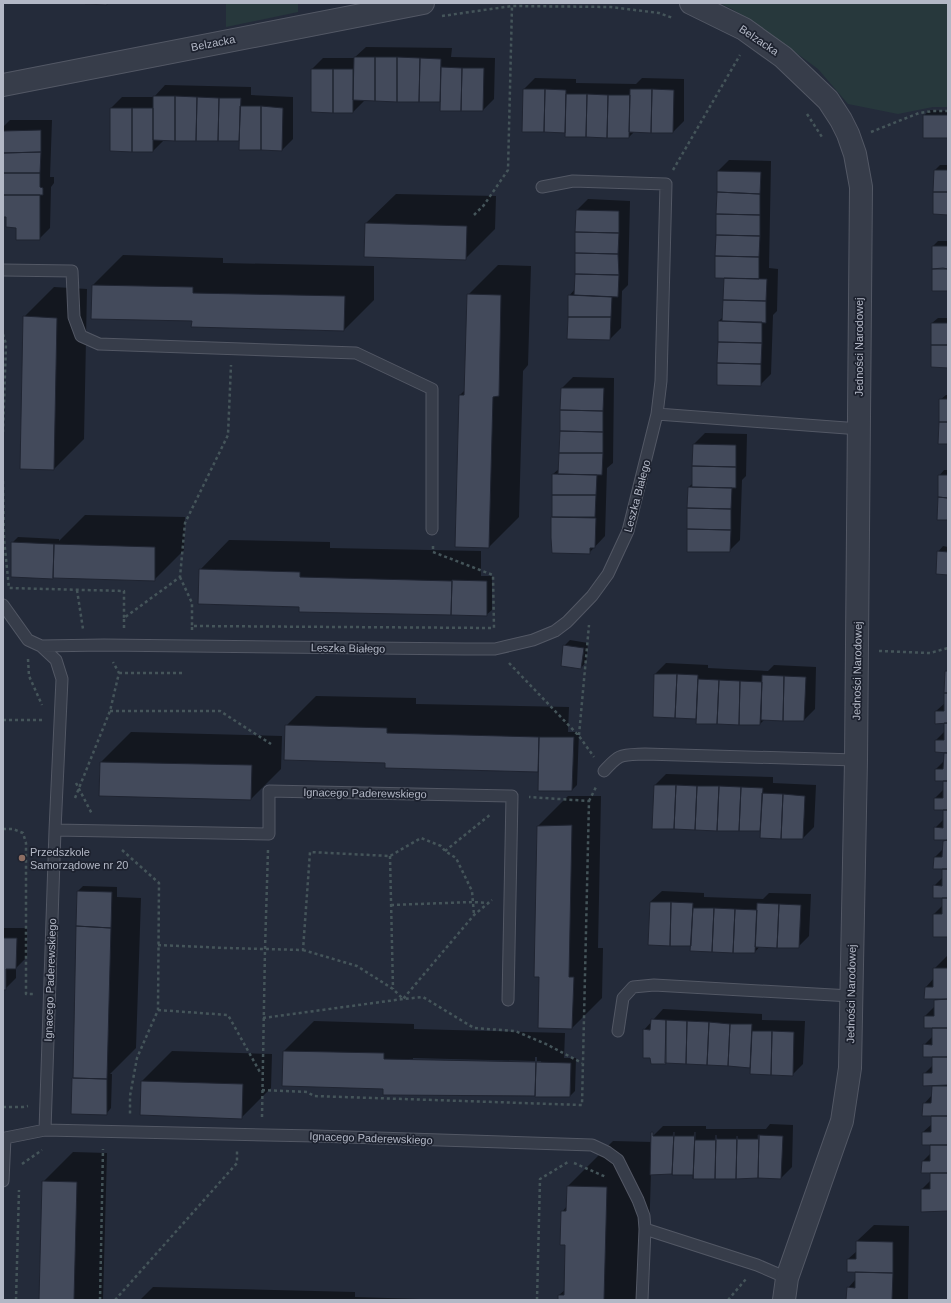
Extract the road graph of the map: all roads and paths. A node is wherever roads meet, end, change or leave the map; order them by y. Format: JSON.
{"nodes":[{"id":1,"x":423,"y":3,"type":"edge"},
{"id":2,"x":691,"y":3,"type":"edge"},
{"id":3,"x":512,"y":6,"type":"dead end"},
{"id":4,"x":740,"y":54,"type":"dead end"},
{"id":5,"x":783,"y":58,"type":"joint"},
{"id":6,"x":3,"y":85,"type":"edge"},
{"id":7,"x":948,"y":111,"type":"edge"},
{"id":8,"x":870,"y":133,"type":"dead end"},
{"id":9,"x":666,"y":184,"type":"junction"},
{"id":10,"x":542,"y":187,"type":"dead end"},
{"id":11,"x":474,"y":215,"type":"dead end"},
{"id":12,"x":3,"y":270,"type":"edge"},
{"id":13,"x":3,"y":334,"type":"edge"},
{"id":14,"x":231,"y":348,"type":"junction"},
{"id":15,"x":657,"y":414,"type":"junction"},
{"id":16,"x":860,"y":429,"type":"junction"},
{"id":17,"x":3,"y":432,"type":"edge"},
{"id":18,"x":3,"y":481,"type":"edge"},
{"id":19,"x":432,"y":529,"type":"joint"},
{"id":20,"x":180,"y":577,"type":"junction"},
{"id":21,"x":77,"y":590,"type":"junction"},
{"id":22,"x":592,"y":596,"type":"junction"},
{"id":23,"x":3,"y":605,"type":"edge"},
{"id":24,"x":124,"y":618,"type":"junction"},
{"id":25,"x":192,"y":626,"type":"dead end"},
{"id":26,"x":124,"y":632,"type":"dead end"},
{"id":27,"x":28,"y":640,"type":"junction"},
{"id":28,"x":104,"y":645,"type":"junction"},
{"id":29,"x":41,"y":646,"type":"junction"},
{"id":30,"x":948,"y":648,"type":"edge"},
{"id":31,"x":495,"y":649,"type":"junction"},
{"id":32,"x":857,"y":650,"type":"junction"},
{"id":33,"x":119,"y":673,"type":"junction"},
{"id":34,"x":184,"y":673,"type":"dead end"},
{"id":35,"x":42,"y":705,"type":"dead end"},
{"id":36,"x":110,"y":711,"type":"junction"},
{"id":37,"x":3,"y":720,"type":"edge"},
{"id":38,"x":49,"y":720,"type":"dead end"},
{"id":39,"x":578,"y":736,"type":"junction"},
{"id":40,"x":271,"y":744,"type":"dead end"},
{"id":41,"x":856,"y":760,"type":"junction"},
{"id":42,"x":604,"y":771,"type":"junction"},
{"id":43,"x":76,"y":783,"type":"dead end"},
{"id":44,"x":79,"y":790,"type":"junction"},
{"id":45,"x":512,"y":796,"type":"junction"},
{"id":46,"x":589,"y":801,"type":"dead end"},
{"id":47,"x":3,"y":829,"type":"edge"},
{"id":48,"x":60,"y":830,"type":"junction"},
{"id":49,"x":102,"y":830,"type":"junction"},
{"id":50,"x":269,"y":834,"type":"junction"},
{"id":51,"x":445,"y":852,"type":"junction"},
{"id":52,"x":390,"y":856,"type":"junction"},
{"id":53,"x":510,"y":886,"type":"junction"},
{"id":54,"x":473,"y":902,"type":"junction"},
{"id":55,"x":488,"y":903,"type":"junction"},
{"id":56,"x":391,"y":905,"type":"junction"},
{"id":57,"x":474,"y":915,"type":"junction"},
{"id":58,"x":158,"y":945,"type":"junction"},
{"id":59,"x":265,"y":949,"type":"junction"},
{"id":60,"x":304,"y":950,"type":"junction"},
{"id":61,"x":393,"y":989,"type":"junction"},
{"id":62,"x":37,"y":994,"type":"dead end"},
{"id":63,"x":851,"y":996,"type":"junction"},
{"id":64,"x":403,"y":999,"type":"junction"},
{"id":65,"x":508,"y":1000,"type":"dead end"},
{"id":66,"x":158,"y":1010,"type":"junction"},
{"id":67,"x":263,"y":1018,"type":"junction"},
{"id":68,"x":618,"y":1031,"type":"dead end"},
{"id":69,"x":582,"y":1063,"type":"dead end"},
{"id":70,"x":262,"y":1075,"type":"junction"},
{"id":71,"x":45,"y":1130,"type":"junction"},
{"id":72,"x":130,"y":1132,"type":"junction"},
{"id":73,"x":238,"y":1134,"type":"junction"},
{"id":74,"x":262,"y":1135,"type":"junction"},
{"id":75,"x":4,"y":1136,"type":"edge"},
{"id":76,"x":103,"y":1143,"type":"dead end"},
{"id":77,"x":43,"y":1149,"type":"dead end"},
{"id":78,"x":19,"y":1166,"type":"dead end"},
{"id":79,"x":608,"y":1178,"type":"dead end"},
{"id":80,"x":3,"y":1181,"type":"edge"},
{"id":81,"x":19,"y":1190,"type":"dead end"},
{"id":82,"x":645,"y":1228,"type":"junction"},
{"id":83,"x":751,"y":1277,"type":"dead end"},
{"id":84,"x":787,"y":1278,"type":"junction"},
{"id":85,"x":16,"y":1300,"type":"edge"},
{"id":86,"x":100,"y":1300,"type":"edge"},
{"id":87,"x":115,"y":1300,"type":"edge"},
{"id":88,"x":537,"y":1300,"type":"edge"},
{"id":89,"x":642,"y":1300,"type":"edge"},
{"id":90,"x":728,"y":1300,"type":"edge"},
{"id":91,"x":784,"y":1300,"type":"edge"}],
"edges":[{"from":1,"to":6,"type":"street","name":"Belzacka"},
{"from":2,"to":5,"type":"street","name":"Belzacka"},
{"from":3,"to":11,"type":"path"},
{"from":4,"to":9,"type":"path"},
{"from":5,"to":16,"type":"street","name":"Jedności Narodowej"},
{"from":7,"to":8,"type":"path"},
{"from":9,"to":10,"type":"lane"},
{"from":9,"to":15,"type":"lane","name":"Leszka Białego"},
{"from":12,"to":14,"type":"lane"},
{"from":13,"to":17,"type":"path"},
{"from":14,"to":19,"type":"lane"},
{"from":14,"to":20,"type":"path"},
{"from":15,"to":16,"type":"lane"},
{"from":15,"to":22,"type":"lane","name":"Leszka Białego"},
{"from":16,"to":32,"type":"street","name":"Jedności Narodowej"},
{"from":18,"to":21,"type":"path"},
{"from":19,"to":31,"type":"path"},
{"from":20,"to":24,"type":"path"},
{"from":20,"to":25,"type":"path"},
{"from":21,"to":24,"type":"path"},
{"from":21,"to":28,"type":"path"},
{"from":22,"to":31,"type":"lane","name":"Leszka Białego"},
{"from":22,"to":39,"type":"path"},
{"from":23,"to":27,"type":"lane"},
{"from":24,"to":26,"type":"path"},
{"from":27,"to":29,"type":"lane"},
{"from":27,"to":35,"type":"path"},
{"from":28,"to":29,"type":"lane","name":"Leszka Białego"},
{"from":28,"to":31,"type":"lane","name":"Leszka Białego"},
{"from":28,"to":33,"type":"path"},
{"from":29,"to":48,"type":"lane","name":"Ignacego Paderewskiego"},
{"from":30,"to":32,"type":"path"},
{"from":31,"to":39,"type":"path"},
{"from":32,"to":41,"type":"street","name":"Jedności Narodowej"},
{"from":33,"to":34,"type":"path"},
{"from":33,"to":36,"type":"path"},
{"from":36,"to":40,"type":"path"},
{"from":36,"to":44,"type":"path"},
{"from":37,"to":38,"type":"path"},
{"from":39,"to":42,"type":"path"},
{"from":41,"to":42,"type":"lane"},
{"from":41,"to":63,"type":"street","name":"Jedności Narodowej"},
{"from":42,"to":46,"type":"path"},
{"from":43,"to":44,"type":"path"},
{"from":44,"to":48,"type":"path"},
{"from":44,"to":49,"type":"path"},
{"from":45,"to":50,"type":"lane","name":"Ignacego Paderewskiego"},
{"from":45,"to":51,"type":"path"},
{"from":45,"to":53,"type":"lane"},
{"from":47,"to":62,"type":"path"},
{"from":48,"to":49,"type":"lane"},
{"from":48,"to":71,"type":"lane","name":"Ignacego Paderewskiego"},
{"from":49,"to":50,"type":"lane"},
{"from":49,"to":58,"type":"path"},
{"from":50,"to":59,"type":"path"},
{"from":51,"to":52,"type":"path"},
{"from":51,"to":54,"type":"path"},
{"from":52,"to":56,"type":"path"},
{"from":52,"to":60,"type":"path"},
{"from":53,"to":55,"type":"path"},
{"from":53,"to":65,"type":"lane"},
{"from":54,"to":55,"type":"path"},
{"from":54,"to":56,"type":"path"},
{"from":54,"to":57,"type":"path"},
{"from":55,"to":57,"type":"path"},
{"from":56,"to":61,"type":"path"},
{"from":57,"to":64,"type":"path"},
{"from":58,"to":59,"type":"path"},
{"from":58,"to":66,"type":"path"},
{"from":59,"to":60,"type":"path"},
{"from":59,"to":67,"type":"path"},
{"from":60,"to":61,"type":"path"},
{"from":61,"to":64,"type":"path"},
{"from":63,"to":68,"type":"lane"},
{"from":63,"to":84,"type":"street","name":"Jedności Narodowej"},
{"from":64,"to":67,"type":"path"},
{"from":64,"to":69,"type":"path"},
{"from":66,"to":70,"type":"path"},
{"from":66,"to":72,"type":"path"},
{"from":67,"to":70,"type":"path"},
{"from":70,"to":74,"type":"path"},
{"from":71,"to":72,"type":"lane","name":"Ignacego Paderewskiego"},
{"from":71,"to":75,"type":"lane","name":"Ignacego Paderewskiego"},
{"from":72,"to":73,"type":"lane","name":"Ignacego Paderewskiego"},
{"from":73,"to":74,"type":"lane","name":"Ignacego Paderewskiego"},
{"from":73,"to":87,"type":"path"},
{"from":74,"to":82,"type":"lane","name":"Ignacego Paderewskiego"},
{"from":75,"to":80,"type":"lane","name":"Ignacego Paderewskiego"},
{"from":76,"to":86,"type":"path"},
{"from":77,"to":78,"type":"path"},
{"from":79,"to":88,"type":"path"},
{"from":81,"to":85,"type":"path"},
{"from":82,"to":84,"type":"lane"},
{"from":82,"to":89,"type":"lane","name":"Ignacego Paderewskiego"},
{"from":83,"to":90,"type":"path"},
{"from":84,"to":91,"type":"street","name":"Jedności Narodowej"}]}
